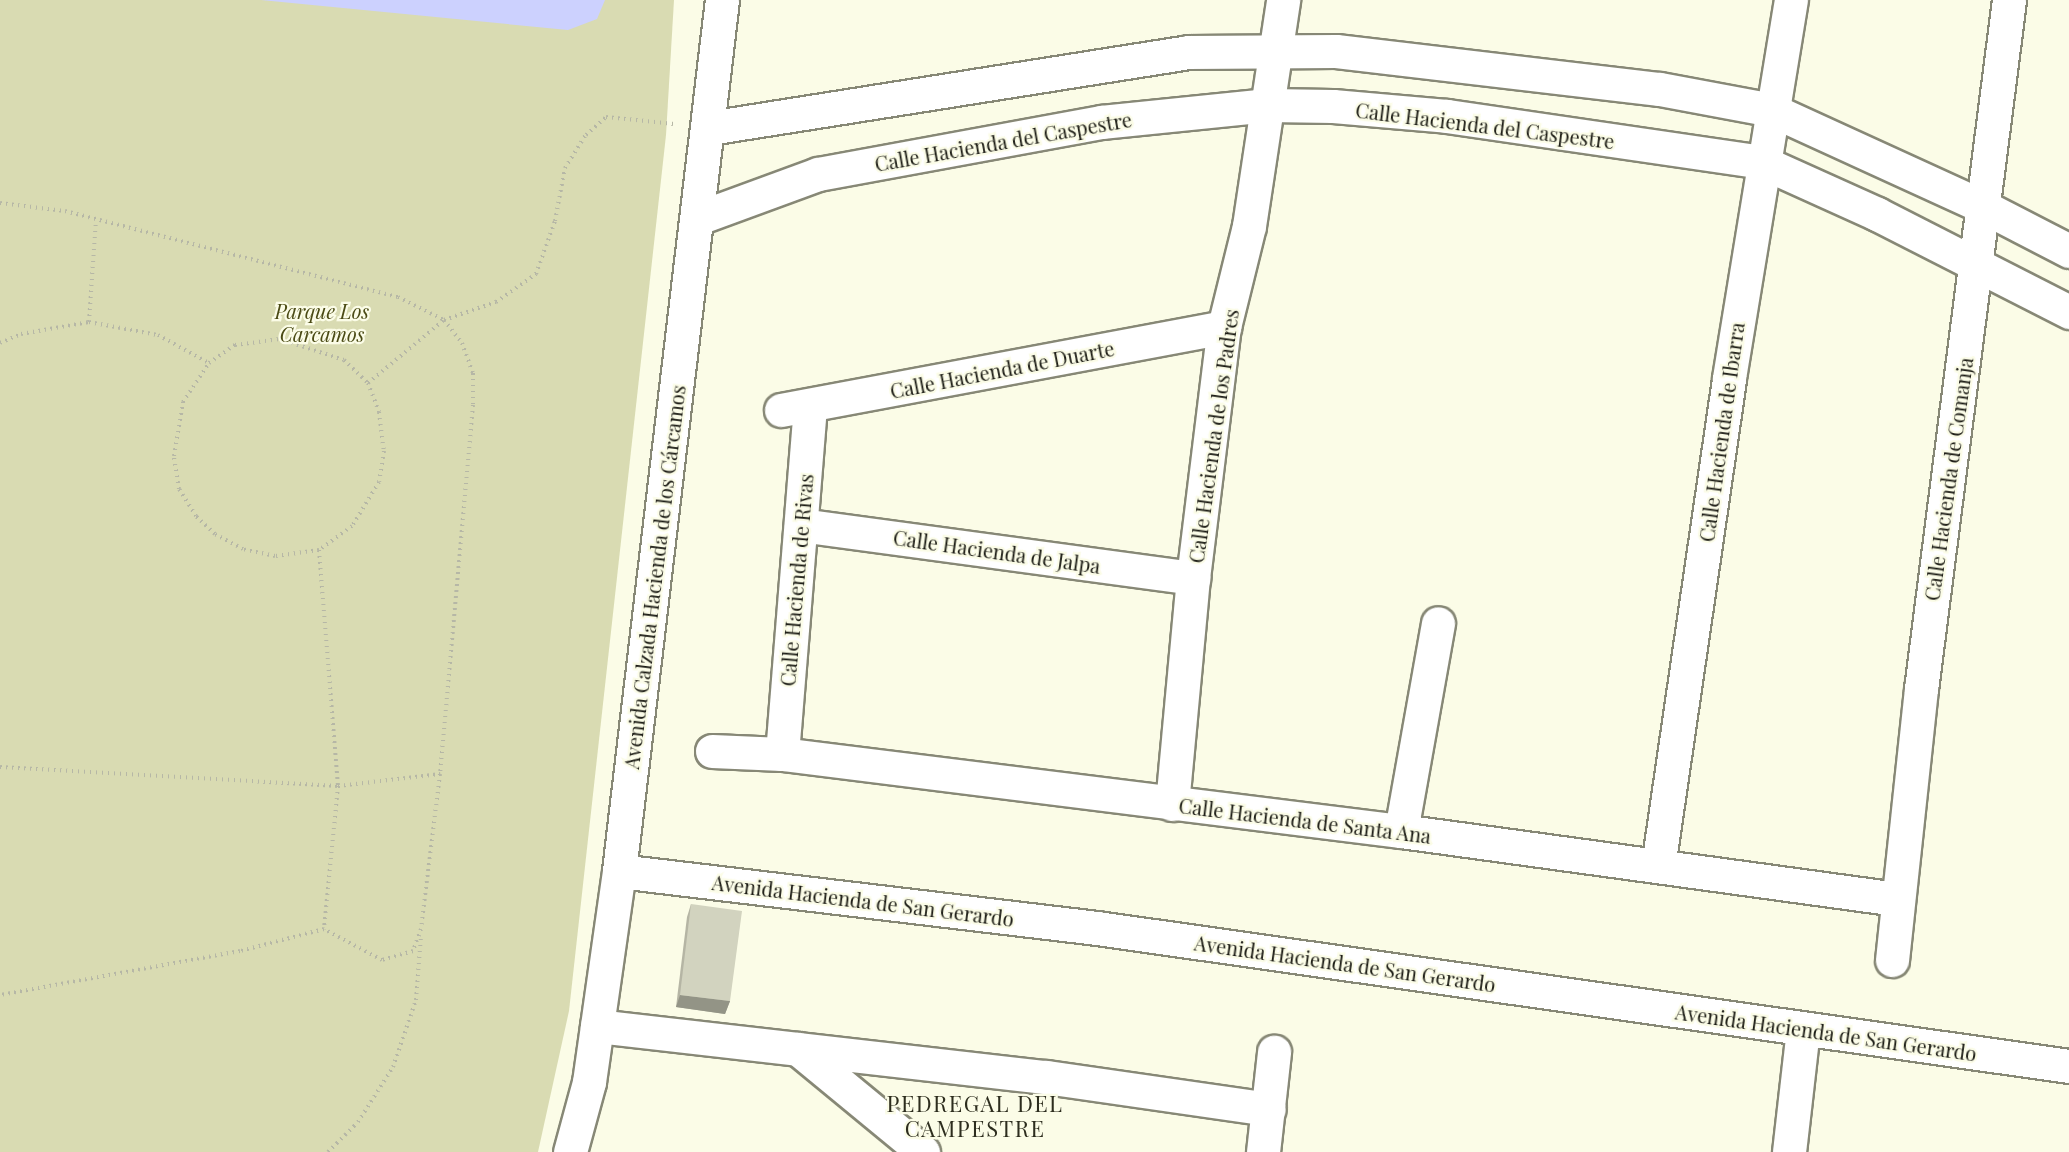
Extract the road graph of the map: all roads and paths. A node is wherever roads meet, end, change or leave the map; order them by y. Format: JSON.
{"nodes":[{"id":1,"x":722,"y":0,"type":"edge"},
{"id":2,"x":1283,"y":0,"type":"edge"},
{"id":3,"x":1791,"y":0,"type":"edge"},
{"id":4,"x":2009,"y":0,"type":"edge"},
{"id":5,"x":1274,"y":49,"type":"junction"},
{"id":6,"x":1268,"y":105,"type":"junction"},
{"id":7,"x":1772,"y":110,"type":"junction"},
{"id":8,"x":709,"y":128,"type":"junction"},
{"id":9,"x":1762,"y":162,"type":"junction"},
{"id":10,"x":0,"y":203,"type":"edge"},
{"id":11,"x":1982,"y":206,"type":"junction"},
{"id":12,"x":698,"y":218,"type":"junction"},
{"id":13,"x":96,"y":220,"type":"junction"},
{"id":14,"x":2069,"y":251,"type":"edge"},
{"id":15,"x":1978,"y":264,"type":"junction"},
{"id":16,"x":2069,"y":312,"type":"edge"},
{"id":17,"x":444,"y":320,"type":"junction"},
{"id":18,"x":88,"y":322,"type":"junction"},
{"id":19,"x":1224,"y":327,"type":"junction"},
{"id":20,"x":0,"y":343,"type":"edge"},
{"id":21,"x":209,"y":363,"type":"junction"},
{"id":22,"x":368,"y":383,"type":"junction"},
{"id":23,"x":795,"y":408,"type":"joint"},
{"id":24,"x":801,"y":525,"type":"junction"},
{"id":25,"x":319,"y":550,"type":"junction"},
{"id":26,"x":1193,"y":578,"type":"junction"},
{"id":27,"x":1438,"y":623,"type":"dead end"},
{"id":28,"x":712,"y":751,"type":"dead end"},
{"id":29,"x":782,"y":754,"type":"junction"},
{"id":30,"x":0,"y":767,"type":"edge"},
{"id":31,"x":440,"y":774,"type":"junction"},
{"id":32,"x":339,"y":786,"type":"junction"},
{"id":33,"x":1172,"y":804,"type":"junction"},
{"id":34,"x":1401,"y":831,"type":"junction"},
{"id":35,"x":1658,"y":866,"type":"junction"},
{"id":36,"x":619,"y":871,"type":"junction"},
{"id":37,"x":1897,"y":899,"type":"junction"},
{"id":38,"x":324,"y":929,"type":"junction"},
{"id":39,"x":421,"y":929,"type":"junction"},
{"id":40,"x":1892,"y":960,"type":"dead end"},
{"id":41,"x":0,"y":995,"type":"edge"},
{"id":42,"x":597,"y":1026,"type":"junction"},
{"id":43,"x":1803,"y":1029,"type":"junction"},
{"id":44,"x":798,"y":1049,"type":"junction"},
{"id":45,"x":1274,"y":1052,"type":"dead end"},
{"id":46,"x":2069,"y":1066,"type":"edge"},
{"id":47,"x":1269,"y":1109,"type":"junction"},
{"id":48,"x":328,"y":1152,"type":"edge"},
{"id":49,"x":570,"y":1152,"type":"edge"},
{"id":50,"x":923,"y":1152,"type":"edge"},
{"id":51,"x":1263,"y":1152,"type":"edge"},
{"id":52,"x":1789,"y":1152,"type":"edge"}],
"edges":[{"from":1,"to":8,"type":"street","name":"Avenida Calzada Hacienda de los Cárcamos"},
{"from":2,"to":5,"type":"street","name":"Calle Hacienda de los Padres"},
{"from":3,"to":7,"type":"street","name":"Calle Hacienda de Ibarra"},
{"from":4,"to":11,"type":"street","name":"Calle Hacienda de Comanja"},
{"from":5,"to":6,"type":"street","name":"Calle Hacienda de los Padres"},
{"from":5,"to":7,"type":"street"},
{"from":5,"to":8,"type":"street"},
{"from":6,"to":9,"type":"street","name":"Calle Hacienda del Caspestre"},
{"from":6,"to":12,"type":"street","name":"Calle Hacienda del Caspestre"},
{"from":6,"to":19,"type":"street","name":"Calle Hacienda de los Padres"},
{"from":7,"to":9,"type":"street","name":"Calle Hacienda de Ibarra"},
{"from":7,"to":11,"type":"street"},
{"from":8,"to":12,"type":"street","name":"Avenida Calzada Hacienda de los Cárcamos"},
{"from":8,"to":17,"type":"path"},
{"from":9,"to":15,"type":"street","name":"Calle Hacienda del Caspestre"},
{"from":9,"to":35,"type":"street","name":"Calle Hacienda de Ibarra"},
{"from":10,"to":13,"type":"path"},
{"from":11,"to":14,"type":"street"},
{"from":11,"to":15,"type":"street","name":"Calle Hacienda de Comanja"},
{"from":12,"to":36,"type":"street","name":"Avenida Calzada Hacienda de los Cárcamos"},
{"from":13,"to":17,"type":"path"},
{"from":13,"to":18,"type":"path"},
{"from":15,"to":16,"type":"street","name":"Calle Hacienda del Caspestre"},
{"from":15,"to":37,"type":"street","name":"Calle Hacienda de Comanja"},
{"from":17,"to":22,"type":"path"},
{"from":17,"to":31,"type":"path"},
{"from":18,"to":20,"type":"path"},
{"from":18,"to":21,"type":"path"},
{"from":19,"to":23,"type":"street","name":"Calle Hacienda de Duarte"},
{"from":19,"to":26,"type":"street","name":"Calle Hacienda de los Padres"},
{"from":21,"to":22,"type":"path"},
{"from":21,"to":25,"type":"path"},
{"from":22,"to":25,"type":"path"},
{"from":23,"to":24,"type":"street","name":"Calle Hacienda de Rivas"},
{"from":24,"to":26,"type":"street","name":"Calle Hacienda de Jalpa"},
{"from":24,"to":29,"type":"street","name":"Calle Hacienda de Rivas"},
{"from":25,"to":32,"type":"path"},
{"from":26,"to":33,"type":"street","name":"Calle Hacienda de los Padres"},
{"from":27,"to":34,"type":"street"},
{"from":28,"to":29,"type":"street","name":"Calle Hacienda de Santa Ana"},
{"from":29,"to":33,"type":"street","name":"Calle Hacienda de Santa Ana"},
{"from":30,"to":32,"type":"path"},
{"from":31,"to":32,"type":"path"},
{"from":31,"to":39,"type":"path"},
{"from":32,"to":38,"type":"path"},
{"from":33,"to":34,"type":"street","name":"Calle Hacienda de Santa Ana"},
{"from":34,"to":35,"type":"street","name":"Calle Hacienda de Santa Ana"},
{"from":35,"to":37,"type":"street","name":"Calle Hacienda de Santa Ana"},
{"from":36,"to":42,"type":"street","name":"Avenida Calzada Hacienda de los Cárcamos"},
{"from":36,"to":43,"type":"street","name":"Avenida Hacienda de San Gerardo"},
{"from":37,"to":40,"type":"street","name":"Calle Hacienda de Comanja"},
{"from":38,"to":39,"type":"path"},
{"from":38,"to":41,"type":"path"},
{"from":39,"to":48,"type":"path"},
{"from":42,"to":44,"type":"street"},
{"from":42,"to":49,"type":"street","name":"Avenida Calzada Hacienda de los Cárcamos"},
{"from":43,"to":46,"type":"street","name":"Avenida Hacienda de San Gerardo"},
{"from":43,"to":52,"type":"street"},
{"from":44,"to":47,"type":"street"},
{"from":44,"to":50,"type":"street"},
{"from":45,"to":47,"type":"street"},
{"from":47,"to":51,"type":"street"}]}
